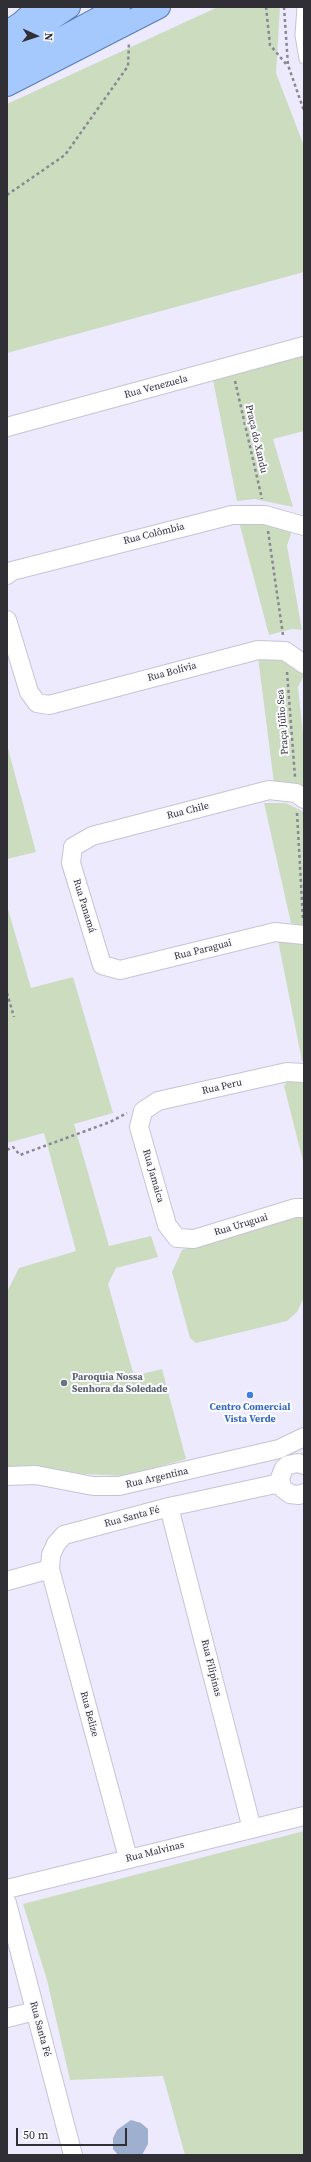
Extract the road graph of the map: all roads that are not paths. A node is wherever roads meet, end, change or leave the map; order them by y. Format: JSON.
{"nodes":[{"id":1,"x":39,"y":7,"type":"edge"},
{"id":2,"x":69,"y":7,"type":"edge"},
{"id":3,"x":159,"y":7,"type":"edge"},
{"id":4,"x":302,"y":7,"type":"edge"},
{"id":5,"x":124,"y":14,"type":"edge"},
{"id":6,"x":7,"y":32,"type":"edge"},
{"id":7,"x":7,"y":49,"type":"edge"},
{"id":8,"x":304,"y":59,"type":"edge"},
{"id":9,"x":7,"y":68,"type":"edge"},
{"id":10,"x":7,"y":85,"type":"edge"},
{"id":11,"x":304,"y":346,"type":"edge"},
{"id":12,"x":7,"y":427,"type":"edge"},
{"id":13,"x":304,"y":526,"type":"edge"},
{"id":14,"x":7,"y":575,"type":"edge"},
{"id":15,"x":7,"y":620,"type":"edge"},
{"id":16,"x":304,"y":664,"type":"edge"},
{"id":17,"x":300,"y":796,"type":"edge"},
{"id":18,"x":73,"y":847,"type":"joint"},
{"id":19,"x":304,"y":935,"type":"edge"},
{"id":20,"x":102,"y":965,"type":"joint"},
{"id":21,"x":304,"y":1073,"type":"edge"},
{"id":22,"x":143,"y":1111,"type":"joint"},
{"id":23,"x":304,"y":1208,"type":"edge"},
{"id":24,"x":177,"y":1238,"type":"joint"},
{"id":25,"x":304,"y":1437,"type":"edge"},
{"id":26,"x":279,"y":1449,"type":"junction"},
{"id":27,"x":296,"y":1465,"type":"edge"},
{"id":28,"x":7,"y":1476,"type":"edge"},
{"id":29,"x":280,"y":1483,"type":"junction"},
{"id":30,"x":304,"y":1494,"type":"edge"},
{"id":31,"x":170,"y":1507,"type":"junction"},
{"id":32,"x":50,"y":1569,"type":"junction"},
{"id":33,"x":7,"y":1581,"type":"edge"},
{"id":34,"x":304,"y":1816,"type":"edge"},
{"id":35,"x":252,"y":1829,"type":"junction"},
{"id":36,"x":128,"y":1858,"type":"junction"},
{"id":37,"x":7,"y":1889,"type":"edge"},
{"id":38,"x":7,"y":1903,"type":"edge"},
{"id":39,"x":35,"y":2011,"type":"junction"},
{"id":40,"x":7,"y":2018,"type":"edge"},
{"id":41,"x":73,"y":2155,"type":"edge"}],
"edges":[{"from":1,"to":6,"type":"main road"},
{"from":2,"to":7,"type":"main road"},
{"from":3,"to":5,"type":"main road"},
{"from":4,"to":8,"type":"lane"},
{"from":5,"to":9,"type":"main road"},
{"from":5,"to":10,"type":"main road"},
{"from":11,"to":12,"type":"street","name":"Rua Venezuela"},
{"from":13,"to":14,"type":"street","name":"Rua Colômbia"},
{"from":15,"to":16,"type":"street","name":"Rua Bolívia"},
{"from":17,"to":18,"type":"street","name":"Rua Chile"},
{"from":18,"to":20,"type":"street","name":"Rua Panamá"},
{"from":19,"to":20,"type":"street","name":"Rua Paraguai"},
{"from":21,"to":22,"type":"street","name":"Rua Peru"},
{"from":22,"to":24,"type":"street","name":"Rua Jamaica"},
{"from":23,"to":24,"type":"street","name":"Rua Uruguai"},
{"from":25,"to":26,"type":"street","name":"Rua Argentina"},
{"from":26,"to":27,"type":"street"},
{"from":26,"to":28,"type":"street","name":"Rua Argentina"},
{"from":27,"to":29,"type":"street"},
{"from":29,"to":30,"type":"street"},
{"from":29,"to":31,"type":"street","name":"Rua Santa Fé"},
{"from":31,"to":32,"type":"street","name":"Rua Santa Fé"},
{"from":31,"to":35,"type":"street","name":"Rua Filipinas"},
{"from":32,"to":33,"type":"street"},
{"from":32,"to":36,"type":"street","name":"Rua Belize"},
{"from":34,"to":35,"type":"street","name":"Rua Malvinas"},
{"from":35,"to":36,"type":"street","name":"Rua Malvinas"},
{"from":36,"to":37,"type":"street","name":"Rua Malvinas"},
{"from":38,"to":39,"type":"street","name":"Rua Santa Fé"},
{"from":39,"to":40,"type":"street"},
{"from":39,"to":41,"type":"street","name":"Rua Santa Fé"}]}
